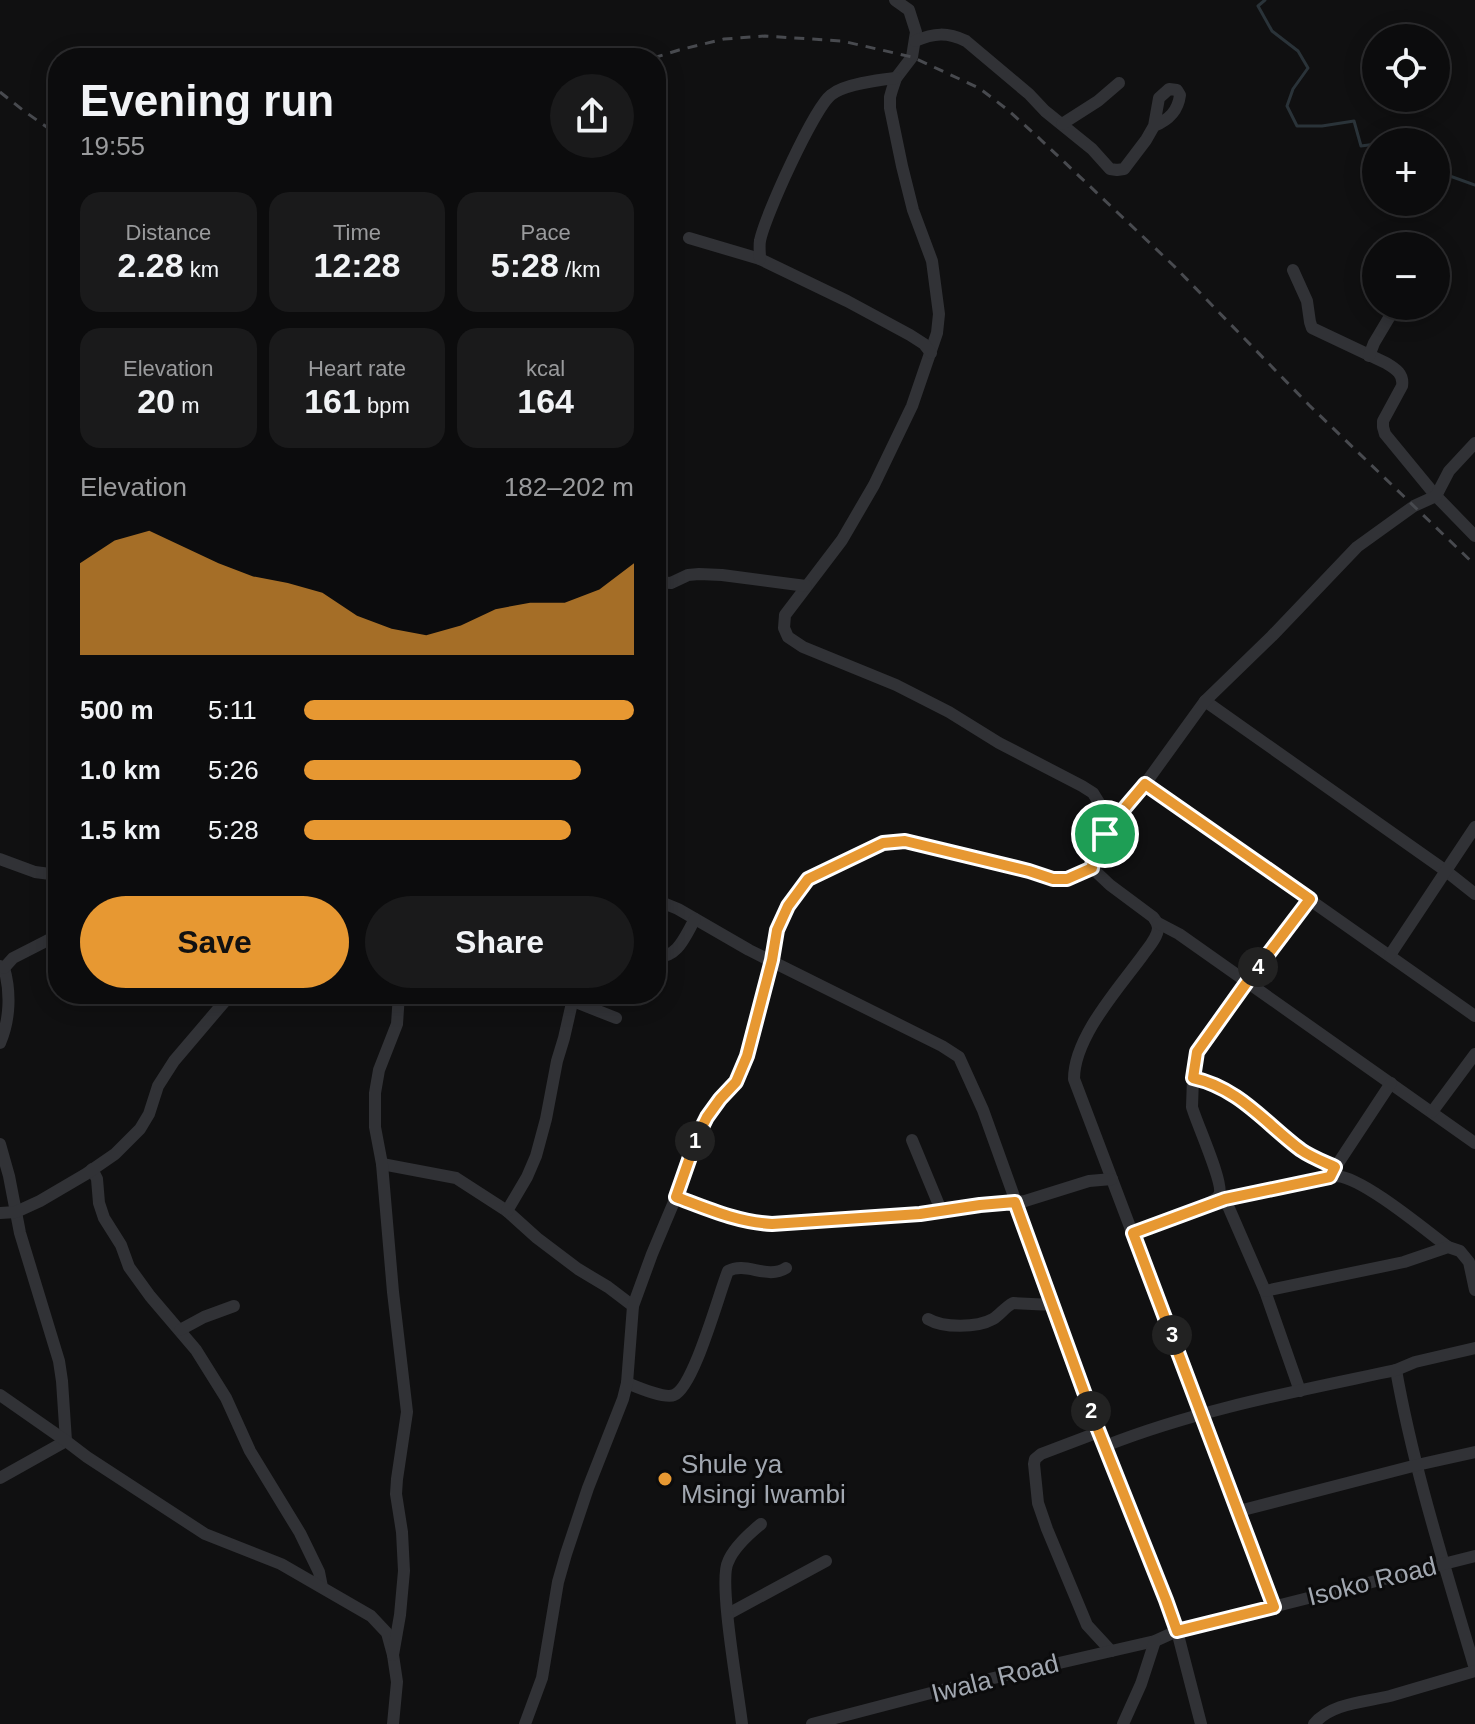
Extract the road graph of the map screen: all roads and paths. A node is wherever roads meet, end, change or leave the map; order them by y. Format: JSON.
{"nodes":[{"id":1,"x":895,"y":0,"type":"edge"},
{"id":2,"x":915,"y":41,"type":"junction"},
{"id":3,"x":896,"y":78,"type":"junction"},
{"id":4,"x":1119,"y":83,"type":"dead end"},
{"id":5,"x":1062,"y":124,"type":"junction"},
{"id":6,"x":1154,"y":126,"type":"dead end"},
{"id":7,"x":689,"y":238,"type":"dead end"},
{"id":8,"x":760,"y":259,"type":"junction"},
{"id":9,"x":1293,"y":270,"type":"dead end"},
{"id":10,"x":1388,"y":320,"type":"edge"},
{"id":11,"x":931,"y":353,"type":"junction"},
{"id":12,"x":1369,"y":356,"type":"junction"},
{"id":13,"x":1475,"y":443,"type":"edge"},
{"id":14,"x":1436,"y":496,"type":"junction"},
{"id":15,"x":1475,"y":536,"type":"edge"},
{"id":16,"x":666,"y":583,"type":"edge"},
{"id":17,"x":806,"y":586,"type":"junction"},
{"id":18,"x":1205,"y":701,"type":"junction"},
{"id":19,"x":1145,"y":784,"type":"junction"},
{"id":20,"x":1475,"y":827,"type":"edge"},
{"id":21,"x":1105,"y":834,"type":"junction"},
{"id":22,"x":0,"y":859,"type":"edge"},
{"id":23,"x":1092,"y":868,"type":"junction"},
{"id":24,"x":1446,"y":871,"type":"junction"},
{"id":25,"x":48,"y":874,"type":"edge"},
{"id":26,"x":1475,"y":894,"type":"edge"},
{"id":27,"x":1310,"y":899,"type":"junction"},
{"id":28,"x":666,"y":903,"type":"edge"},
{"id":29,"x":695,"y":919,"type":"junction"},
{"id":30,"x":1158,"y":923,"type":"junction"},
{"id":31,"x":48,"y":940,"type":"edge"},
{"id":32,"x":1390,"y":955,"type":"junction"},
{"id":33,"x":666,"y":957,"type":"edge"},
{"id":34,"x":772,"y":960,"type":"junction"},
{"id":35,"x":2,"y":967,"type":"edge"},
{"id":36,"x":1247,"y":982,"type":"junction"},
{"id":37,"x":222,"y":1004,"type":"edge"},
{"id":38,"x":398,"y":1004,"type":"edge"},
{"id":39,"x":572,"y":1004,"type":"edge"},
{"id":40,"x":586,"y":1004,"type":"edge"},
{"id":41,"x":1475,"y":1016,"type":"edge"},
{"id":42,"x":616,"y":1018,"type":"dead end"},
{"id":43,"x":0,"y":1043,"type":"edge"},
{"id":44,"x":1475,"y":1054,"type":"edge"},
{"id":45,"x":1193,"y":1078,"type":"junction"},
{"id":46,"x":1391,"y":1083,"type":"junction"},
{"id":47,"x":1432,"y":1112,"type":"junction"},
{"id":48,"x":912,"y":1140,"type":"dead end"},
{"id":49,"x":1475,"y":1143,"type":"edge"},
{"id":50,"x":0,"y":1144,"type":"edge"},
{"id":51,"x":382,"y":1164,"type":"junction"},
{"id":52,"x":92,"y":1169,"type":"junction"},
{"id":53,"x":1332,"y":1172,"type":"junction"},
{"id":54,"x":1112,"y":1179,"type":"junction"},
{"id":55,"x":676,"y":1197,"type":"junction"},
{"id":56,"x":1225,"y":1199,"type":"junction"},
{"id":57,"x":1015,"y":1202,"type":"junction"},
{"id":58,"x":1209,"y":1203,"type":"junction"},
{"id":59,"x":941,"y":1210,"type":"junction"},
{"id":60,"x":507,"y":1211,"type":"junction"},
{"id":61,"x":16,"y":1212,"type":"junction"},
{"id":62,"x":0,"y":1213,"type":"edge"},
{"id":63,"x":1133,"y":1233,"type":"junction"},
{"id":64,"x":1448,"y":1247,"type":"junction"},
{"id":65,"x":786,"y":1268,"type":"dead end"},
{"id":66,"x":1475,"y":1290,"type":"edge"},
{"id":67,"x":1265,"y":1291,"type":"junction"},
{"id":68,"x":1053,"y":1305,"type":"junction"},
{"id":69,"x":234,"y":1306,"type":"dead end"},
{"id":70,"x":633,"y":1306,"type":"junction"},
{"id":71,"x":928,"y":1319,"type":"dead end"},
{"id":72,"x":180,"y":1330,"type":"junction"},
{"id":73,"x":1475,"y":1348,"type":"edge"},
{"id":74,"x":1396,"y":1370,"type":"junction"},
{"id":75,"x":627,"y":1383,"type":"junction"},
{"id":76,"x":1300,"y":1391,"type":"junction"},
{"id":77,"x":0,"y":1395,"type":"edge"},
{"id":78,"x":1201,"y":1414,"type":"junction"},
{"id":79,"x":1099,"y":1432,"type":"junction"},
{"id":80,"x":66,"y":1441,"type":"junction"},
{"id":81,"x":1105,"y":1446,"type":"junction"},
{"id":82,"x":1475,"y":1452,"type":"edge"},
{"id":83,"x":1417,"y":1465,"type":"junction"},
{"id":84,"x":0,"y":1478,"type":"edge"},
{"id":85,"x":1239,"y":1511,"type":"junction"},
{"id":86,"x":761,"y":1524,"type":"dead end"},
{"id":87,"x":1475,"y":1556,"type":"edge"},
{"id":88,"x":826,"y":1561,"type":"dead end"},
{"id":89,"x":1443,"y":1563,"type":"junction"},
{"id":90,"x":322,"y":1587,"type":"junction"},
{"id":91,"x":1274,"y":1607,"type":"junction"},
{"id":92,"x":728,"y":1614,"type":"junction"},
{"id":93,"x":1177,"y":1631,"type":"junction"},
{"id":94,"x":1155,"y":1641,"type":"junction"},
{"id":95,"x":1111,"y":1651,"type":"junction"},
{"id":96,"x":393,"y":1655,"type":"junction"},
{"id":97,"x":1475,"y":1670,"type":"edge"},
{"id":98,"x":393,"y":1724,"type":"edge"},
{"id":99,"x":525,"y":1724,"type":"edge"},
{"id":100,"x":742,"y":1724,"type":"edge"},
{"id":101,"x":812,"y":1724,"type":"edge"},
{"id":102,"x":1123,"y":1724,"type":"edge"},
{"id":103,"x":1201,"y":1724,"type":"edge"},
{"id":104,"x":1314,"y":1724,"type":"edge"}],
"edges":[{"from":1,"to":2,"type":"street"},
{"from":2,"to":3,"type":"street"},
{"from":2,"to":5,"type":"street"},
{"from":3,"to":8,"type":"street"},
{"from":3,"to":11,"type":"street"},
{"from":4,"to":5,"type":"street"},
{"from":5,"to":6,"type":"street"},
{"from":7,"to":8,"type":"street"},
{"from":8,"to":11,"type":"street"},
{"from":9,"to":12,"type":"street"},
{"from":10,"to":12,"type":"street"},
{"from":11,"to":17,"type":"street"},
{"from":12,"to":14,"type":"street"},
{"from":13,"to":14,"type":"street"},
{"from":14,"to":15,"type":"street"},
{"from":14,"to":18,"type":"street"},
{"from":16,"to":17,"type":"street"},
{"from":17,"to":21,"type":"street"},
{"from":18,"to":19,"type":"street"},
{"from":18,"to":24,"type":"street"},
{"from":19,"to":21,"type":"street"},
{"from":19,"to":27,"type":"street"},
{"from":20,"to":24,"type":"street"},
{"from":21,"to":23,"type":"street"},
{"from":22,"to":25,"type":"street"},
{"from":23,"to":30,"type":"street"},
{"from":23,"to":34,"type":"street"},
{"from":24,"to":26,"type":"street"},
{"from":24,"to":32,"type":"street"},
{"from":27,"to":32,"type":"street"},
{"from":27,"to":36,"type":"street"},
{"from":28,"to":29,"type":"street"},
{"from":29,"to":33,"type":"street"},
{"from":29,"to":34,"type":"street"},
{"from":30,"to":36,"type":"street"},
{"from":30,"to":54,"type":"street"},
{"from":31,"to":35,"type":"street"},
{"from":32,"to":41,"type":"street"},
{"from":34,"to":55,"type":"street"},
{"from":34,"to":57,"type":"street"},
{"from":35,"to":43,"type":"street"},
{"from":36,"to":45,"type":"street"},
{"from":36,"to":46,"type":"street"},
{"from":37,"to":52,"type":"street"},
{"from":38,"to":51,"type":"street"},
{"from":39,"to":60,"type":"street"},
{"from":40,"to":42,"type":"street"},
{"from":44,"to":47,"type":"street"},
{"from":45,"to":53,"type":"street"},
{"from":45,"to":58,"type":"street"},
{"from":46,"to":47,"type":"street"},
{"from":46,"to":53,"type":"street"},
{"from":47,"to":49,"type":"street"},
{"from":48,"to":59,"type":"street"},
{"from":50,"to":61,"type":"street"},
{"from":51,"to":60,"type":"street"},
{"from":51,"to":96,"type":"street"},
{"from":52,"to":61,"type":"street"},
{"from":52,"to":72,"type":"street"},
{"from":53,"to":56,"type":"street"},
{"from":53,"to":64,"type":"street"},
{"from":54,"to":57,"type":"street"},
{"from":54,"to":63,"type":"street"},
{"from":55,"to":59,"type":"street"},
{"from":55,"to":70,"type":"street"},
{"from":56,"to":58,"type":"street"},
{"from":56,"to":67,"type":"street"},
{"from":57,"to":59,"type":"street"},
{"from":57,"to":68,"type":"street"},
{"from":58,"to":63,"type":"street"},
{"from":60,"to":70,"type":"street"},
{"from":61,"to":62,"type":"street"},
{"from":61,"to":80,"type":"street"},
{"from":63,"to":78,"type":"street"},
{"from":64,"to":66,"type":"street"},
{"from":64,"to":67,"type":"street"},
{"from":65,"to":75,"type":"street"},
{"from":67,"to":76,"type":"street"},
{"from":68,"to":71,"type":"street"},
{"from":68,"to":79,"type":"street"},
{"from":69,"to":72,"type":"street"},
{"from":70,"to":75,"type":"street"},
{"from":72,"to":90,"type":"street"},
{"from":73,"to":74,"type":"street"},
{"from":74,"to":76,"type":"street"},
{"from":74,"to":83,"type":"street"},
{"from":75,"to":99,"type":"street"},
{"from":76,"to":78,"type":"street"},
{"from":77,"to":80,"type":"street"},
{"from":78,"to":81,"type":"street"},
{"from":78,"to":85,"type":"street"},
{"from":79,"to":81,"type":"street"},
{"from":79,"to":95,"type":"street"},
{"from":80,"to":84,"type":"street"},
{"from":80,"to":90,"type":"street"},
{"from":81,"to":93,"type":"street"},
{"from":82,"to":83,"type":"street"},
{"from":83,"to":85,"type":"street"},
{"from":83,"to":89,"type":"street"},
{"from":85,"to":91,"type":"street"},
{"from":86,"to":92,"type":"street"},
{"from":87,"to":89,"type":"street","name":"Isoko Road"},
{"from":88,"to":92,"type":"street"},
{"from":89,"to":91,"type":"street","name":"Isoko Road"},
{"from":89,"to":97,"type":"street"},
{"from":90,"to":96,"type":"street"},
{"from":91,"to":93,"type":"street","name":"Isoko Road"},
{"from":92,"to":100,"type":"street"},
{"from":93,"to":94,"type":"street","name":"Iwala Road"},
{"from":93,"to":103,"type":"street"},
{"from":94,"to":95,"type":"street","name":"Iwala Road"},
{"from":94,"to":102,"type":"street"},
{"from":95,"to":101,"type":"street","name":"Iwala Road"},
{"from":96,"to":98,"type":"street"},
{"from":97,"to":104,"type":"street"}]}
